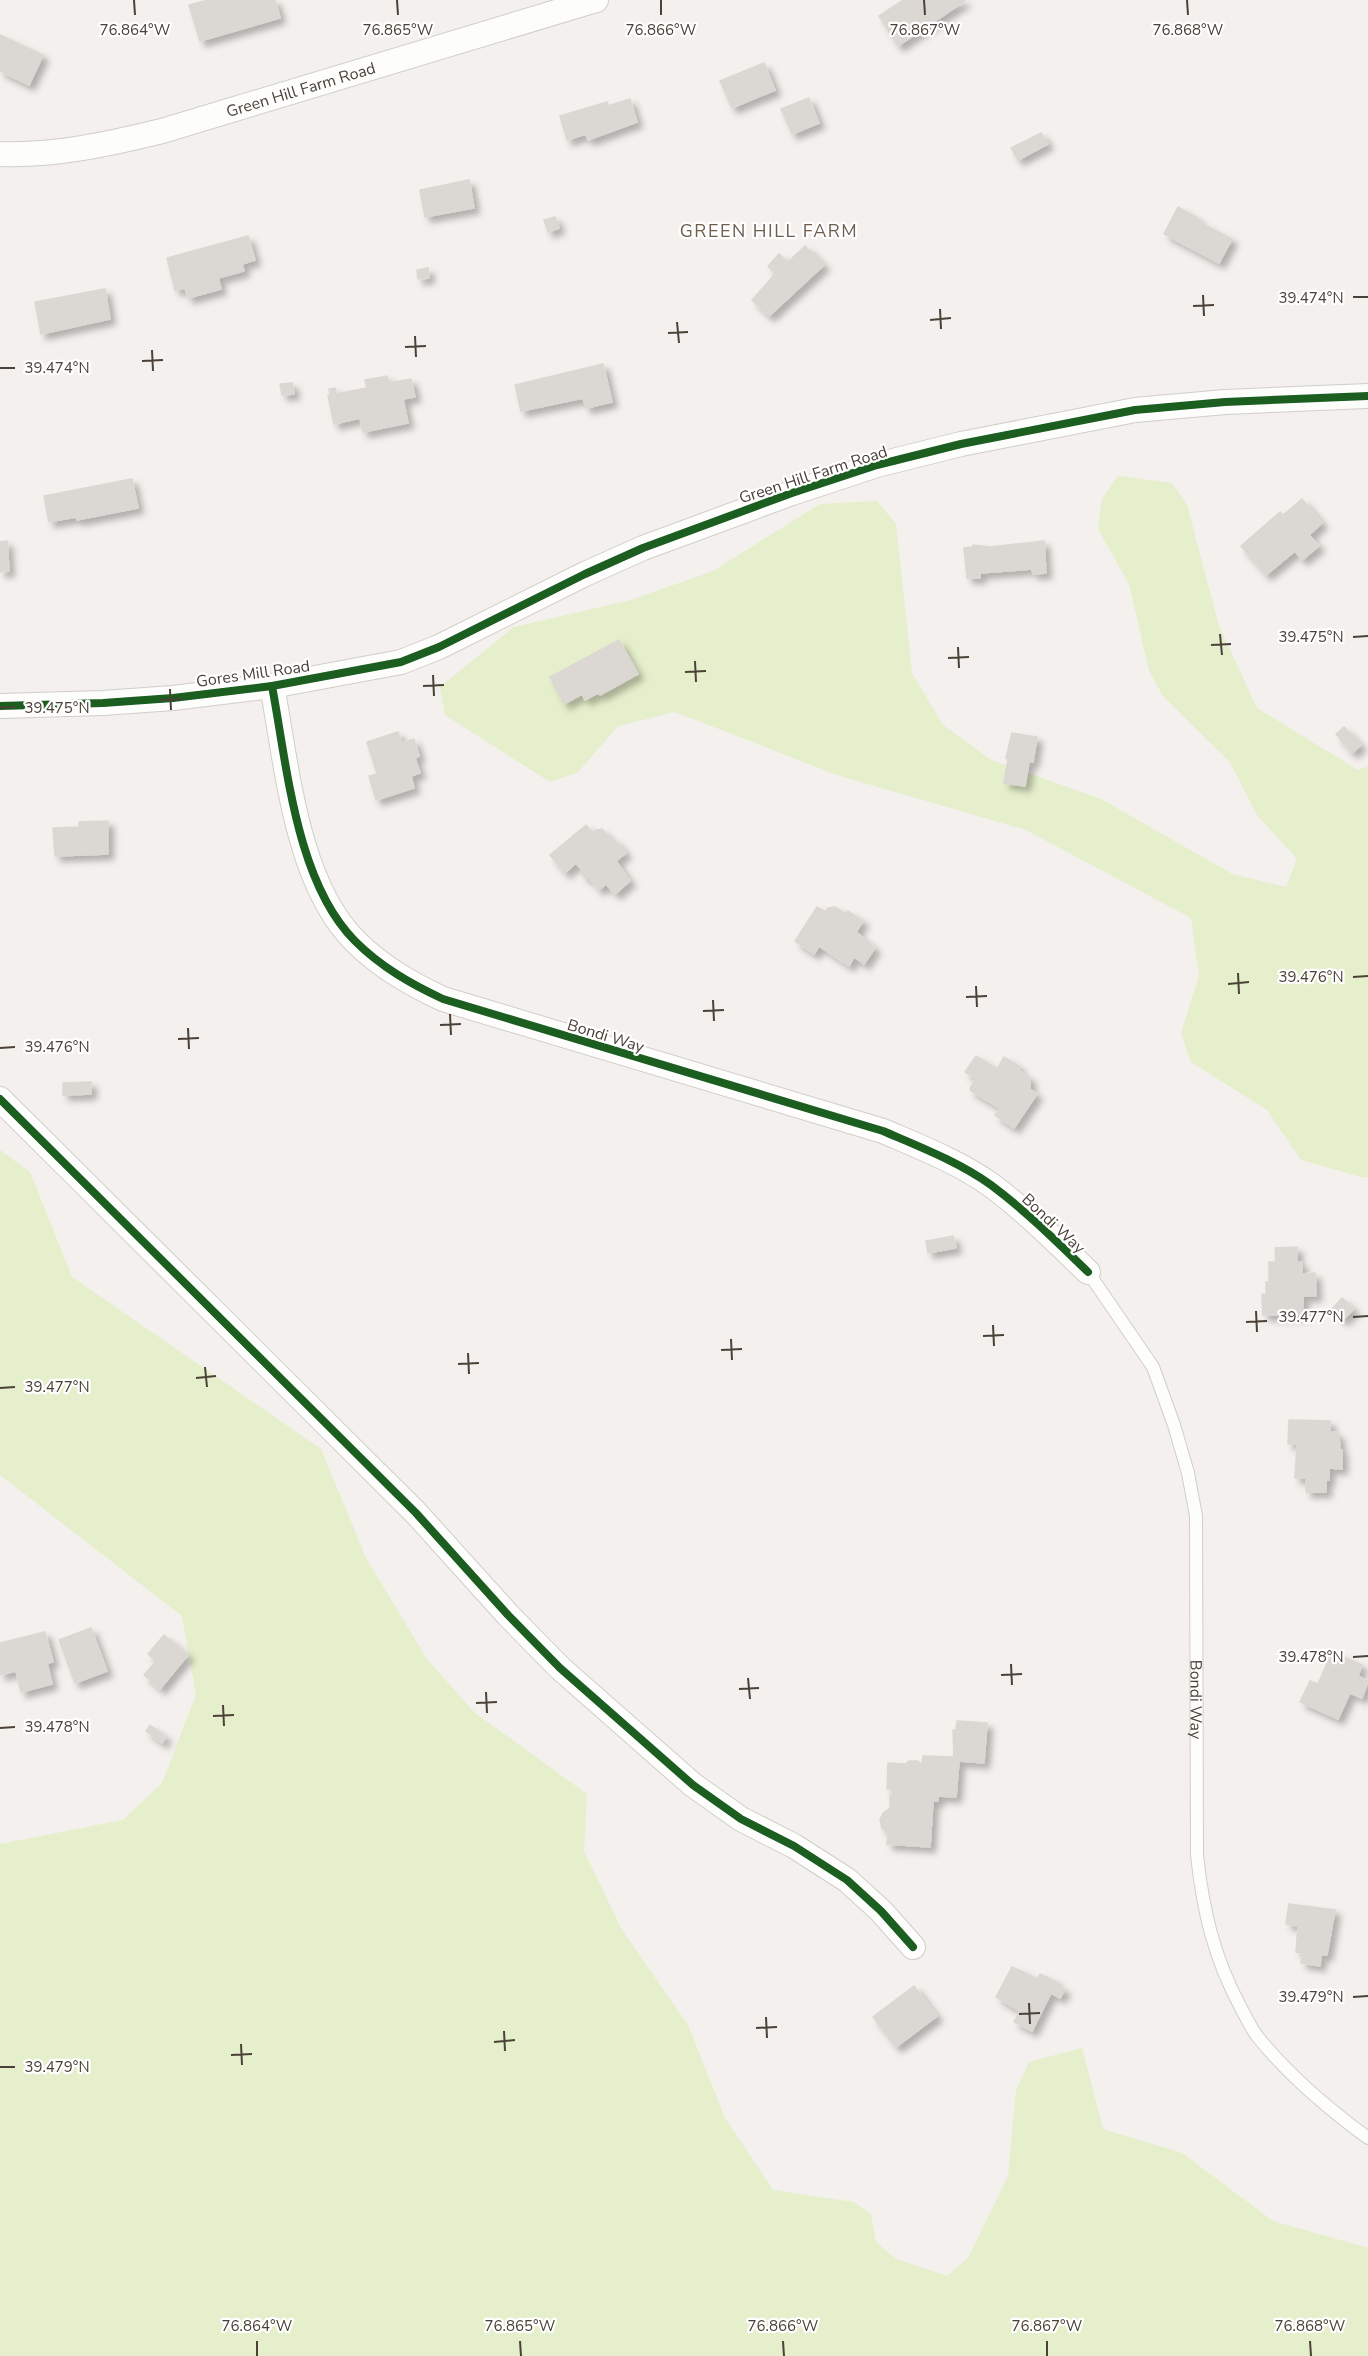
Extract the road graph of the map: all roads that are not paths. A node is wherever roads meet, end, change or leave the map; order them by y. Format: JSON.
{"nodes":[{"id":1,"x":596,"y":0,"type":"edge"},
{"id":2,"x":0,"y":154,"type":"edge"},
{"id":3,"x":1368,"y":396,"type":"edge"},
{"id":4,"x":401,"y":662,"type":"joint"},
{"id":5,"x":272,"y":686,"type":"junction"},
{"id":6,"x":0,"y":706,"type":"edge"},
{"id":7,"x":0,"y":1099,"type":"edge"},
{"id":8,"x":1088,"y":1272,"type":"joint"},
{"id":9,"x":913,"y":1947,"type":"dead end"},
{"id":10,"x":1368,"y":2138,"type":"edge"}],
"edges":[{"from":1,"to":2,"type":"street","name":"Green Hill Farm Road"},
{"from":3,"to":4,"type":"street","name":"Green Hill Farm Road"},
{"from":4,"to":5,"type":"street","name":"Gores Mill Road"},
{"from":5,"to":6,"type":"street","name":"Gores Mill Road"},
{"from":5,"to":8,"type":"street","name":"Bondi Way"},
{"from":7,"to":9,"type":"street"},
{"from":8,"to":10,"type":"lane","name":"Bondi Way"}]}
